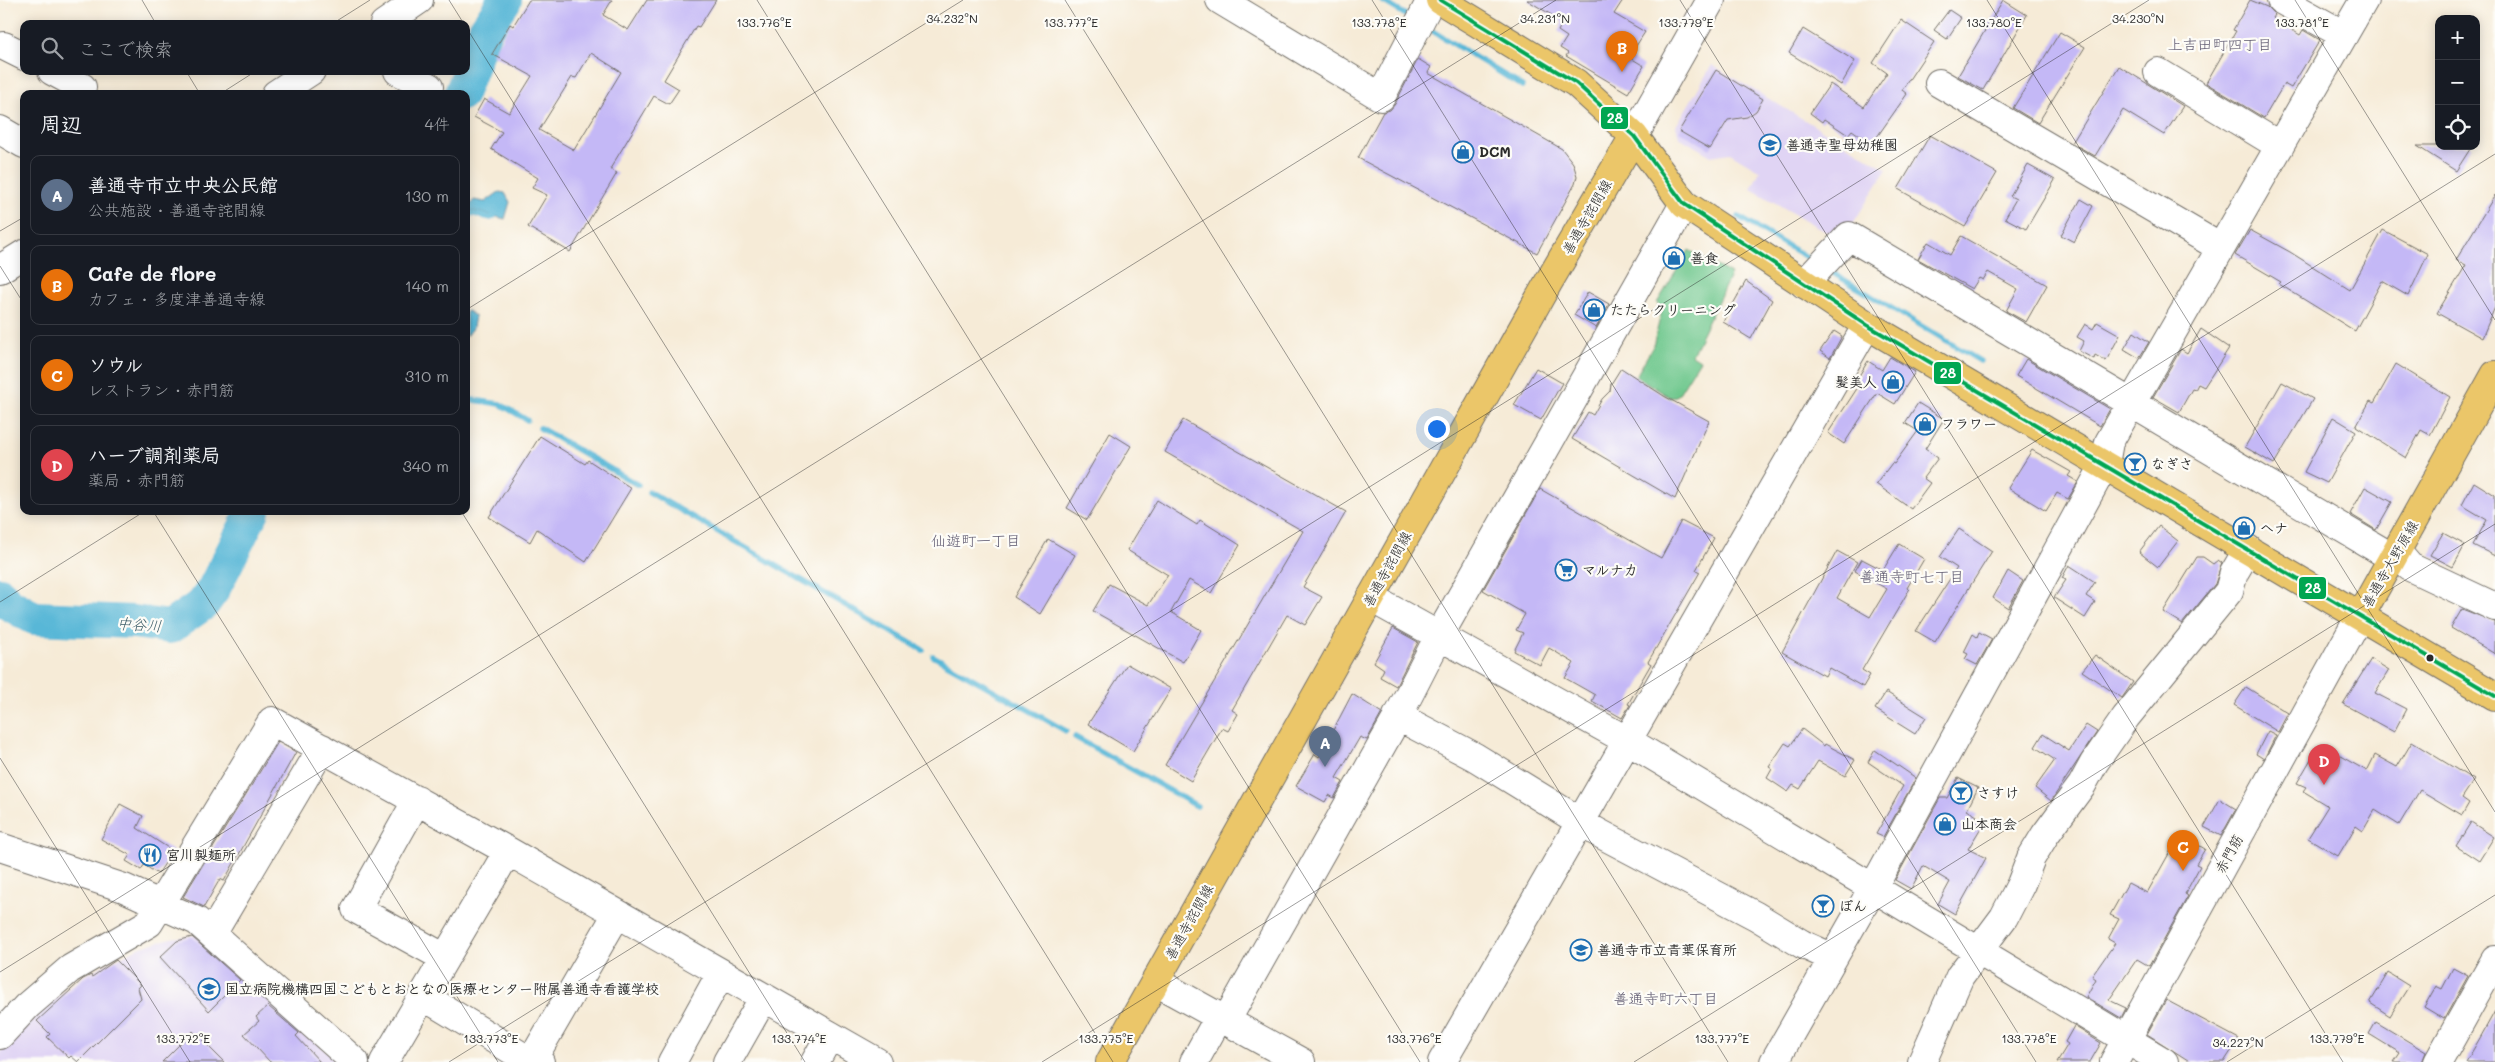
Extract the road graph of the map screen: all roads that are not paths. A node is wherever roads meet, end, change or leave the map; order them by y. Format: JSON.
{"nodes":[{"id":1,"x":419,"y":0,"type":"edge"},
{"id":2,"x":1711,"y":0,"type":"edge"},
{"id":3,"x":2281,"y":0,"type":"edge"},
{"id":4,"x":2364,"y":0,"type":"edge"},
{"id":5,"x":1236,"y":4,"type":"edge"},
{"id":6,"x":1427,"y":12,"type":"edge"},
{"id":7,"x":390,"y":20,"type":"edge"},
{"id":8,"x":2344,"y":36,"type":"junction"},
{"id":9,"x":2158,"y":72,"type":"dead end"},
{"id":10,"x":60,"y":75,"type":"edge"},
{"id":11,"x":305,"y":75,"type":"edge"},
{"id":12,"x":1939,"y":83,"type":"dead end"},
{"id":13,"x":80,"y":90,"type":"edge"},
{"id":14,"x":282,"y":90,"type":"edge"},
{"id":15,"x":0,"y":130,"type":"edge"},
{"id":16,"x":1634,"y":136,"type":"junction"},
{"id":17,"x":20,"y":142,"type":"edge"},
{"id":18,"x":2280,"y":146,"type":"junction"},
{"id":19,"x":1684,"y":204,"type":"junction"},
{"id":20,"x":2221,"y":248,"type":"junction"},
{"id":21,"x":20,"y":256,"type":"edge"},
{"id":22,"x":0,"y":269,"type":"edge"},
{"id":23,"x":1804,"y":284,"type":"junction"},
{"id":24,"x":1867,"y":325,"type":"junction"},
{"id":25,"x":2495,"y":375,"type":"edge"},
{"id":26,"x":2132,"y":402,"type":"junction"},
{"id":27,"x":2105,"y":464,"type":"junction"},
{"id":28,"x":2248,"y":549,"type":"junction"},
{"id":29,"x":2395,"y":555,"type":"junction"},
{"id":30,"x":1371,"y":598,"type":"junction"},
{"id":31,"x":2495,"y":607,"type":"edge"},
{"id":32,"x":2360,"y":616,"type":"junction"},
{"id":33,"x":1439,"y":636,"type":"junction"},
{"id":34,"x":2495,"y":696,"type":"edge"},
{"id":35,"x":1398,"y":716,"type":"junction"},
{"id":36,"x":1628,"y":741,"type":"junction"},
{"id":37,"x":322,"y":748,"type":"junction"},
{"id":38,"x":416,"y":800,"type":"junction"},
{"id":39,"x":1581,"y":822,"type":"junction"},
{"id":40,"x":0,"y":847,"type":"edge"},
{"id":41,"x":508,"y":852,"type":"junction"},
{"id":42,"x":1873,"y":888,"type":"junction"},
{"id":43,"x":161,"y":904,"type":"junction"},
{"id":44,"x":617,"y":914,"type":"junction"},
{"id":45,"x":212,"y":934,"type":"junction"},
{"id":46,"x":1977,"y":950,"type":"junction"},
{"id":47,"x":445,"y":958,"type":"junction"},
{"id":48,"x":1833,"y":958,"type":"junction"},
{"id":49,"x":2495,"y":960,"type":"edge"},
{"id":50,"x":721,"y":973,"type":"junction"},
{"id":51,"x":1156,"y":982,"type":"junction"},
{"id":52,"x":423,"y":996,"type":"junction"},
{"id":53,"x":764,"y":997,"type":"junction"},
{"id":54,"x":1223,"y":1019,"type":"junction"},
{"id":55,"x":0,"y":1034,"type":"edge"},
{"id":56,"x":830,"y":1035,"type":"junction"},
{"id":57,"x":2140,"y":1055,"type":"edge"},
{"id":58,"x":535,"y":1061,"type":"edge"},
{"id":59,"x":355,"y":1062,"type":"edge"},
{"id":60,"x":384,"y":1062,"type":"edge"},
{"id":61,"x":672,"y":1062,"type":"edge"},
{"id":62,"x":727,"y":1062,"type":"edge"},
{"id":63,"x":815,"y":1062,"type":"edge"},
{"id":64,"x":877,"y":1062,"type":"edge"},
{"id":65,"x":1110,"y":1062,"type":"edge"},
{"id":66,"x":1194,"y":1062,"type":"edge"},
{"id":67,"x":1301,"y":1062,"type":"edge"},
{"id":68,"x":1442,"y":1062,"type":"edge"},
{"id":69,"x":1774,"y":1062,"type":"edge"},
{"id":70,"x":1922,"y":1062,"type":"edge"},
{"id":71,"x":2438,"y":1062,"type":"edge"}],
"edges":[{"from":1,"to":7,"type":"street"},
{"from":2,"to":16,"type":"street"},
{"from":3,"to":8,"type":"street"},
{"from":4,"to":8,"type":"street"},
{"from":5,"to":6,"type":"street"},
{"from":6,"to":16,"type":"main road"},
{"from":8,"to":18,"type":"street"},
{"from":9,"to":18,"type":"street"},
{"from":10,"to":13,"type":"street"},
{"from":11,"to":14,"type":"street"},
{"from":12,"to":20,"type":"street"},
{"from":15,"to":17,"type":"street"},
{"from":16,"to":19,"type":"main road"},
{"from":16,"to":30,"type":"main road","name":"善通寺詫間線"},
{"from":18,"to":20,"type":"street"},
{"from":19,"to":23,"type":"main road"},
{"from":19,"to":33,"type":"street"},
{"from":20,"to":26,"type":"street"},
{"from":21,"to":22,"type":"street"},
{"from":23,"to":24,"type":"main road"},
{"from":23,"to":26,"type":"street"},
{"from":24,"to":27,"type":"main road"},
{"from":24,"to":36,"type":"street"},
{"from":25,"to":29,"type":"main road","name":"善通寺大野原線"},
{"from":26,"to":27,"type":"street"},
{"from":26,"to":29,"type":"street"},
{"from":27,"to":28,"type":"main road"},
{"from":27,"to":42,"type":"street"},
{"from":28,"to":32,"type":"main road"},
{"from":28,"to":46,"type":"street"},
{"from":29,"to":31,"type":"street"},
{"from":29,"to":32,"type":"main road","name":"善通寺大野原線"},
{"from":30,"to":33,"type":"street"},
{"from":30,"to":51,"type":"main road","name":"善通寺詫間線"},
{"from":32,"to":34,"type":"main road","name":"善通寺大野原線"},
{"from":32,"to":57,"type":"street","name":"赤門筋"},
{"from":33,"to":35,"type":"street"},
{"from":33,"to":36,"type":"street"},
{"from":35,"to":39,"type":"street"},
{"from":35,"to":54,"type":"street"},
{"from":36,"to":39,"type":"street"},
{"from":36,"to":42,"type":"street"},
{"from":37,"to":38,"type":"street"},
{"from":37,"to":43,"type":"street"},
{"from":37,"to":45,"type":"street"},
{"from":38,"to":41,"type":"street"},
{"from":38,"to":47,"type":"street"},
{"from":39,"to":48,"type":"street"},
{"from":39,"to":68,"type":"street"},
{"from":40,"to":43,"type":"street"},
{"from":41,"to":44,"type":"street"},
{"from":41,"to":47,"type":"street"},
{"from":42,"to":46,"type":"street"},
{"from":42,"to":48,"type":"street"},
{"from":43,"to":45,"type":"street"},
{"from":43,"to":55,"type":"street"},
{"from":44,"to":50,"type":"street"},
{"from":44,"to":58,"type":"street"},
{"from":45,"to":59,"type":"street"},
{"from":46,"to":57,"type":"street"},
{"from":46,"to":70,"type":"street"},
{"from":47,"to":52,"type":"street"},
{"from":48,"to":69,"type":"street"},
{"from":49,"to":71,"type":"street"},
{"from":50,"to":53,"type":"street"},
{"from":50,"to":61,"type":"street"},
{"from":51,"to":54,"type":"street"},
{"from":51,"to":65,"type":"main road","name":"善通寺詫間線"},
{"from":52,"to":58,"type":"street"},
{"from":52,"to":60,"type":"street"},
{"from":53,"to":56,"type":"street"},
{"from":53,"to":62,"type":"street"},
{"from":54,"to":66,"type":"street"},
{"from":54,"to":67,"type":"street"},
{"from":56,"to":63,"type":"street"},
{"from":56,"to":64,"type":"street"}]}
